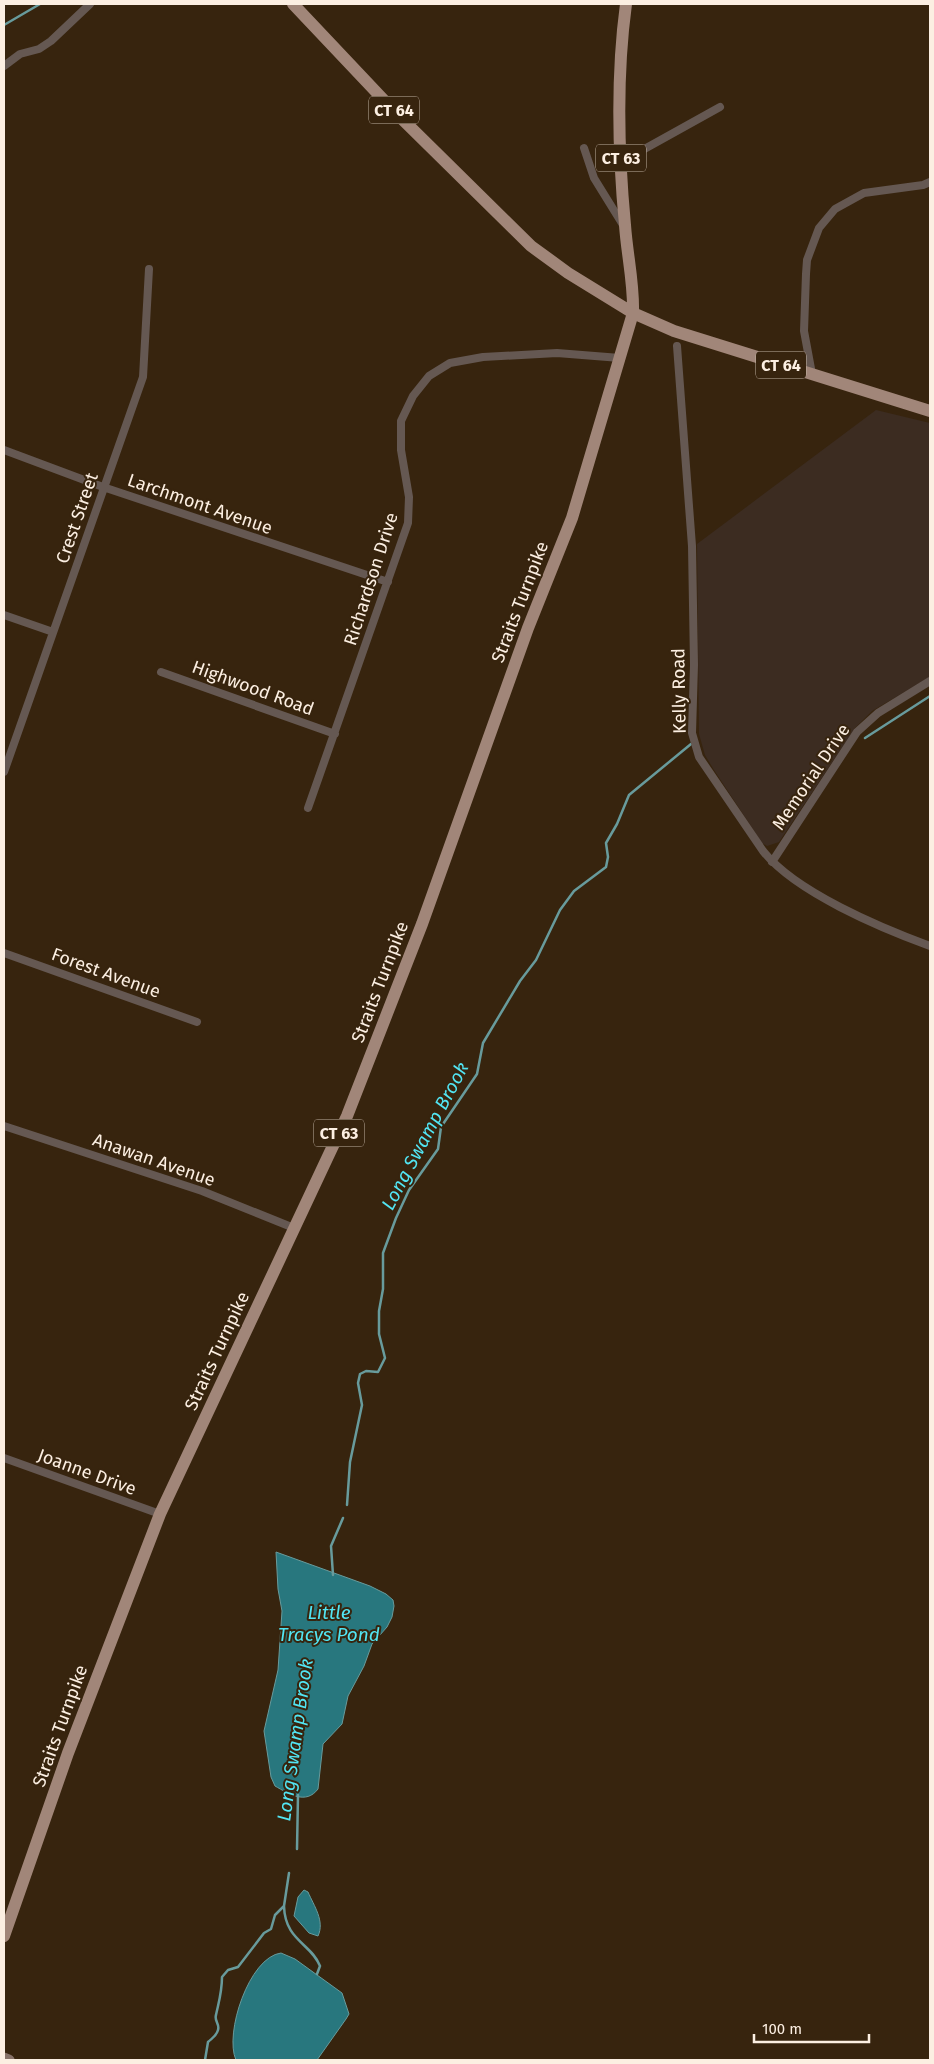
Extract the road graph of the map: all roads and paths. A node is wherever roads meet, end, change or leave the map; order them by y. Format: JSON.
{"nodes":[{"id":1,"x":90,"y":4,"type":"edge"},
{"id":2,"x":293,"y":4,"type":"edge"},
{"id":3,"x":626,"y":4,"type":"edge"},
{"id":4,"x":4,"y":66,"type":"edge"},
{"id":5,"x":720,"y":107,"type":"dead end"},
{"id":6,"x":584,"y":148,"type":"dead end"},
{"id":7,"x":621,"y":162,"type":"junction"},
{"id":8,"x":930,"y":182,"type":"edge"},
{"id":9,"x":625,"y":227,"type":"junction"},
{"id":10,"x":149,"y":269,"type":"dead end"},
{"id":11,"x":633,"y":313,"type":"junction"},
{"id":12,"x":678,"y":346,"type":"dead end"},
{"id":13,"x":620,"y":358,"type":"junction"},
{"id":14,"x":812,"y":374,"type":"junction"},
{"id":15,"x":930,"y":411,"type":"edge"},
{"id":16,"x":4,"y":450,"type":"edge"},
{"id":17,"x":104,"y":487,"type":"junction"},
{"id":18,"x":388,"y":582,"type":"junction"},
{"id":19,"x":4,"y":615,"type":"edge"},
{"id":20,"x":53,"y":632,"type":"junction"},
{"id":21,"x":161,"y":672,"type":"dead end"},
{"id":22,"x":930,"y":681,"type":"edge"},
{"id":23,"x":335,"y":734,"type":"junction"},
{"id":24,"x":4,"y":772,"type":"edge"},
{"id":25,"x":308,"y":808,"type":"dead end"},
{"id":26,"x":772,"y":862,"type":"junction"},
{"id":27,"x":930,"y":946,"type":"edge"},
{"id":28,"x":4,"y":953,"type":"edge"},
{"id":29,"x":197,"y":1022,"type":"dead end"},
{"id":30,"x":4,"y":1126,"type":"edge"},
{"id":31,"x":294,"y":1228,"type":"junction"},
{"id":32,"x":4,"y":1458,"type":"edge"},
{"id":33,"x":160,"y":1514,"type":"junction"},
{"id":34,"x":4,"y":1936,"type":"edge"},
{"id":35,"x":4,"y":2058,"type":"edge"},
{"id":36,"x":9,"y":2060,"type":"edge"}],
"edges":[{"from":1,"to":4,"type":"street"},
{"from":2,"to":11,"type":"main road","number":"CT 64"},
{"from":3,"to":7,"type":"main road","name":"Straits Turnpike","number":"CT 63"},
{"from":5,"to":7,"type":"street"},
{"from":6,"to":9,"type":"street"},
{"from":7,"to":9,"type":"main road","name":"Straits Turnpike","number":"CT 63"},
{"from":8,"to":14,"type":"street"},
{"from":9,"to":11,"type":"main road","name":"Straits Turnpike","number":"CT 63"},
{"from":10,"to":17,"type":"street","name":"Crest Street"},
{"from":11,"to":13,"type":"main road","name":"Straits Turnpike","number":"CT 63"},
{"from":11,"to":14,"type":"main road","number":"CT 64"},
{"from":12,"to":26,"type":"street","name":"Kelly Road"},
{"from":13,"to":18,"type":"street","name":"Richardson Drive"},
{"from":13,"to":31,"type":"main road","name":"Straits Turnpike","number":"CT 63"},
{"from":14,"to":15,"type":"main road","number":"CT 64"},
{"from":16,"to":17,"type":"street","name":"Larchmont Avenue"},
{"from":17,"to":18,"type":"street","name":"Larchmont Avenue"},
{"from":17,"to":20,"type":"street","name":"Crest Street"},
{"from":18,"to":23,"type":"street","name":"Richardson Drive"},
{"from":19,"to":20,"type":"street"},
{"from":20,"to":24,"type":"street","name":"Crest Street"},
{"from":21,"to":23,"type":"street","name":"Highwood Road"},
{"from":22,"to":26,"type":"street","name":"Memorial Drive"},
{"from":23,"to":25,"type":"street","name":"Richardson Drive"},
{"from":26,"to":27,"type":"street","name":"Kelly Road"},
{"from":28,"to":29,"type":"street","name":"Forest Avenue"},
{"from":30,"to":31,"type":"street","name":"Anawan Avenue"},
{"from":31,"to":33,"type":"main road","name":"Straits Turnpike","number":"CT 63"},
{"from":32,"to":33,"type":"street","name":"Joanne Drive"},
{"from":33,"to":34,"type":"main road","name":"Straits Turnpike","number":"CT 63"},
{"from":35,"to":36,"type":"street"}]}
